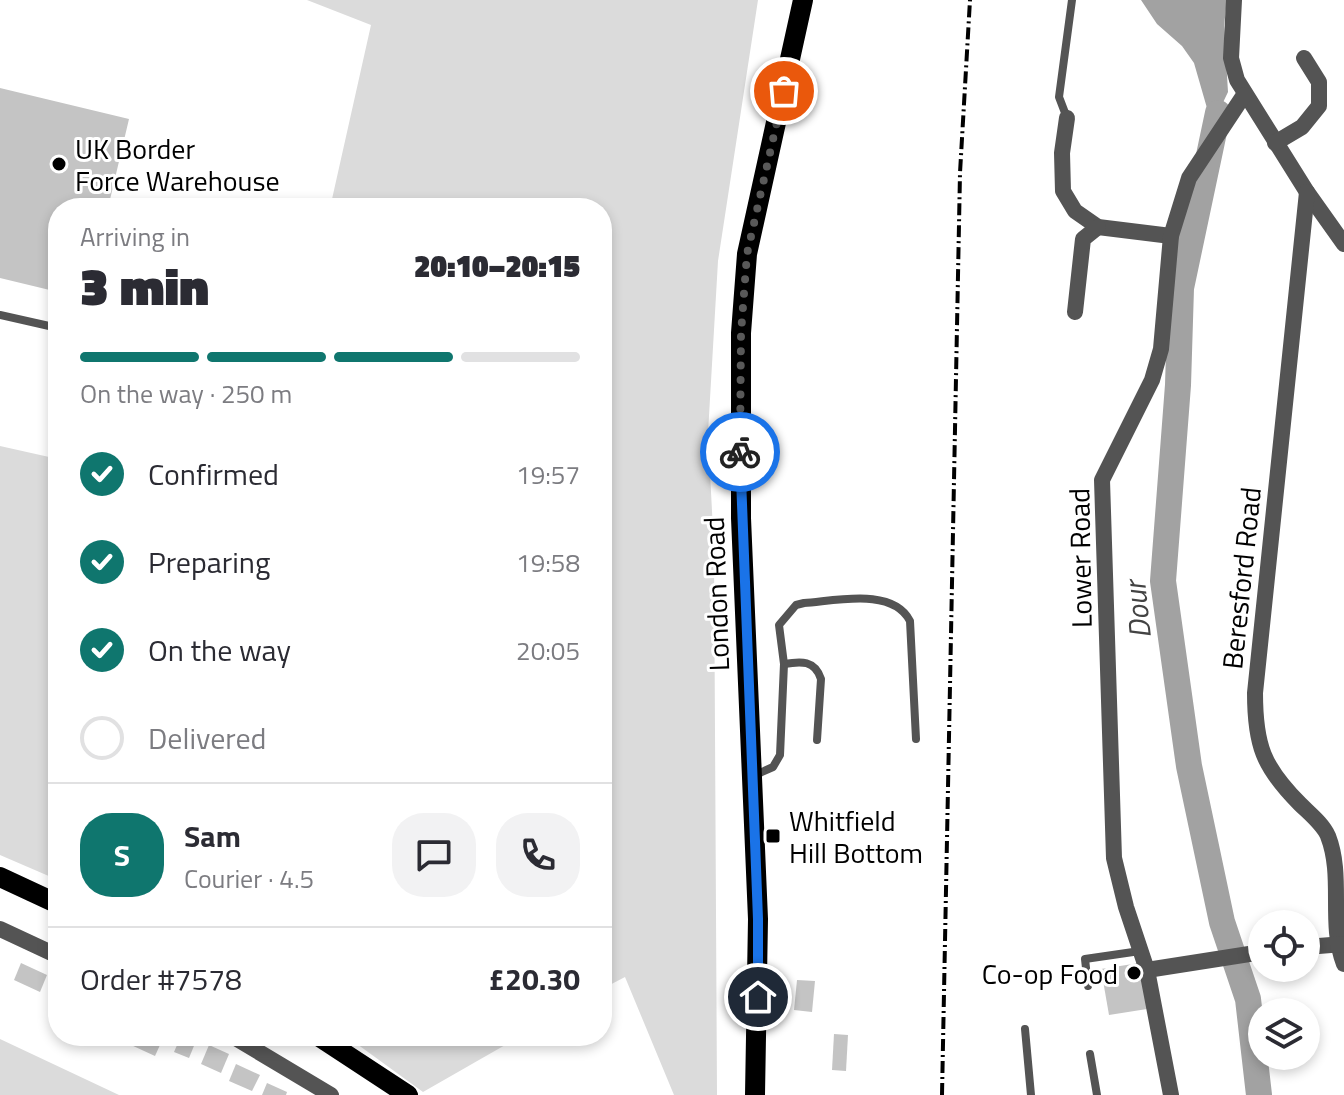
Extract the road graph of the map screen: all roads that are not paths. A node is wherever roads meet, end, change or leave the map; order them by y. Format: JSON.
{"nodes":[{"id":1,"x":803,"y":0,"type":"edge"},
{"id":2,"x":1072,"y":0,"type":"edge"},
{"id":3,"x":1234,"y":0,"type":"edge"},
{"id":4,"x":1304,"y":58,"type":"dead end"},
{"id":5,"x":1244,"y":95,"type":"junction"},
{"id":6,"x":1067,"y":118,"type":"joint"},
{"id":7,"x":1275,"y":143,"type":"junction"},
{"id":8,"x":1307,"y":192,"type":"junction"},
{"id":9,"x":1098,"y":227,"type":"junction"},
{"id":10,"x":1171,"y":236,"type":"junction"},
{"id":11,"x":1344,"y":244,"type":"edge"},
{"id":12,"x":1075,"y":312,"type":"dead end"},
{"id":13,"x":0,"y":315,"type":"edge"},
{"id":14,"x":48,"y":326,"type":"edge"},
{"id":15,"x":784,"y":664,"type":"junction"},
{"id":16,"x":916,"y":739,"type":"dead end"},
{"id":17,"x":817,"y":740,"type":"dead end"},
{"id":18,"x":752,"y":776,"type":"junction"},
{"id":19,"x":0,"y":877,"type":"edge"},
{"id":20,"x":48,"y":899,"type":"edge"},
{"id":21,"x":0,"y":929,"type":"edge"},
{"id":22,"x":1340,"y":944,"type":"edge"},
{"id":23,"x":1320,"y":946,"type":"edge"},
{"id":24,"x":48,"y":951,"type":"edge"},
{"id":25,"x":1140,"y":951,"type":"junction"},
{"id":26,"x":1248,"y":954,"type":"edge"},
{"id":27,"x":1344,"y":964,"type":"edge"},
{"id":28,"x":1147,"y":970,"type":"junction"},
{"id":29,"x":1088,"y":986,"type":"dead end"},
{"id":30,"x":1025,"y":1029,"type":"dead end"},
{"id":31,"x":249,"y":1046,"type":"edge"},
{"id":32,"x":333,"y":1046,"type":"edge"},
{"id":33,"x":1090,"y":1054,"type":"dead end"},
{"id":34,"x":331,"y":1095,"type":"edge"},
{"id":35,"x":408,"y":1095,"type":"edge"},
{"id":36,"x":755,"y":1095,"type":"edge"},
{"id":37,"x":1031,"y":1095,"type":"edge"},
{"id":38,"x":1097,"y":1095,"type":"edge"},
{"id":39,"x":1171,"y":1095,"type":"edge"}],
"edges":[{"from":1,"to":18,"type":"main road","name":"London Road"},
{"from":2,"to":6,"type":"lane"},
{"from":3,"to":5,"type":"street"},
{"from":4,"to":7,"type":"street"},
{"from":5,"to":7,"type":"street"},
{"from":5,"to":10,"type":"street","name":"Lower Road"},
{"from":6,"to":9,"type":"street"},
{"from":7,"to":8,"type":"street"},
{"from":8,"to":11,"type":"street"},
{"from":8,"to":22,"type":"street","name":"Beresford Road"},
{"from":9,"to":10,"type":"street"},
{"from":9,"to":12,"type":"street"},
{"from":10,"to":25,"type":"street","name":"Lower Road"},
{"from":13,"to":14,"type":"lane"},
{"from":15,"to":16,"type":"lane"},
{"from":15,"to":17,"type":"lane"},
{"from":15,"to":18,"type":"lane"},
{"from":18,"to":36,"type":"main road","name":"London Road"},
{"from":19,"to":20,"type":"main road"},
{"from":21,"to":24,"type":"street"},
{"from":22,"to":23,"type":"street"},
{"from":22,"to":27,"type":"street"},
{"from":25,"to":28,"type":"street","name":"Lower Road"},
{"from":25,"to":29,"type":"lane"},
{"from":26,"to":28,"type":"street"},
{"from":28,"to":39,"type":"street","name":"Lower Road"},
{"from":30,"to":37,"type":"lane"},
{"from":31,"to":34,"type":"street"},
{"from":32,"to":35,"type":"main road"},
{"from":33,"to":38,"type":"lane"}]}
